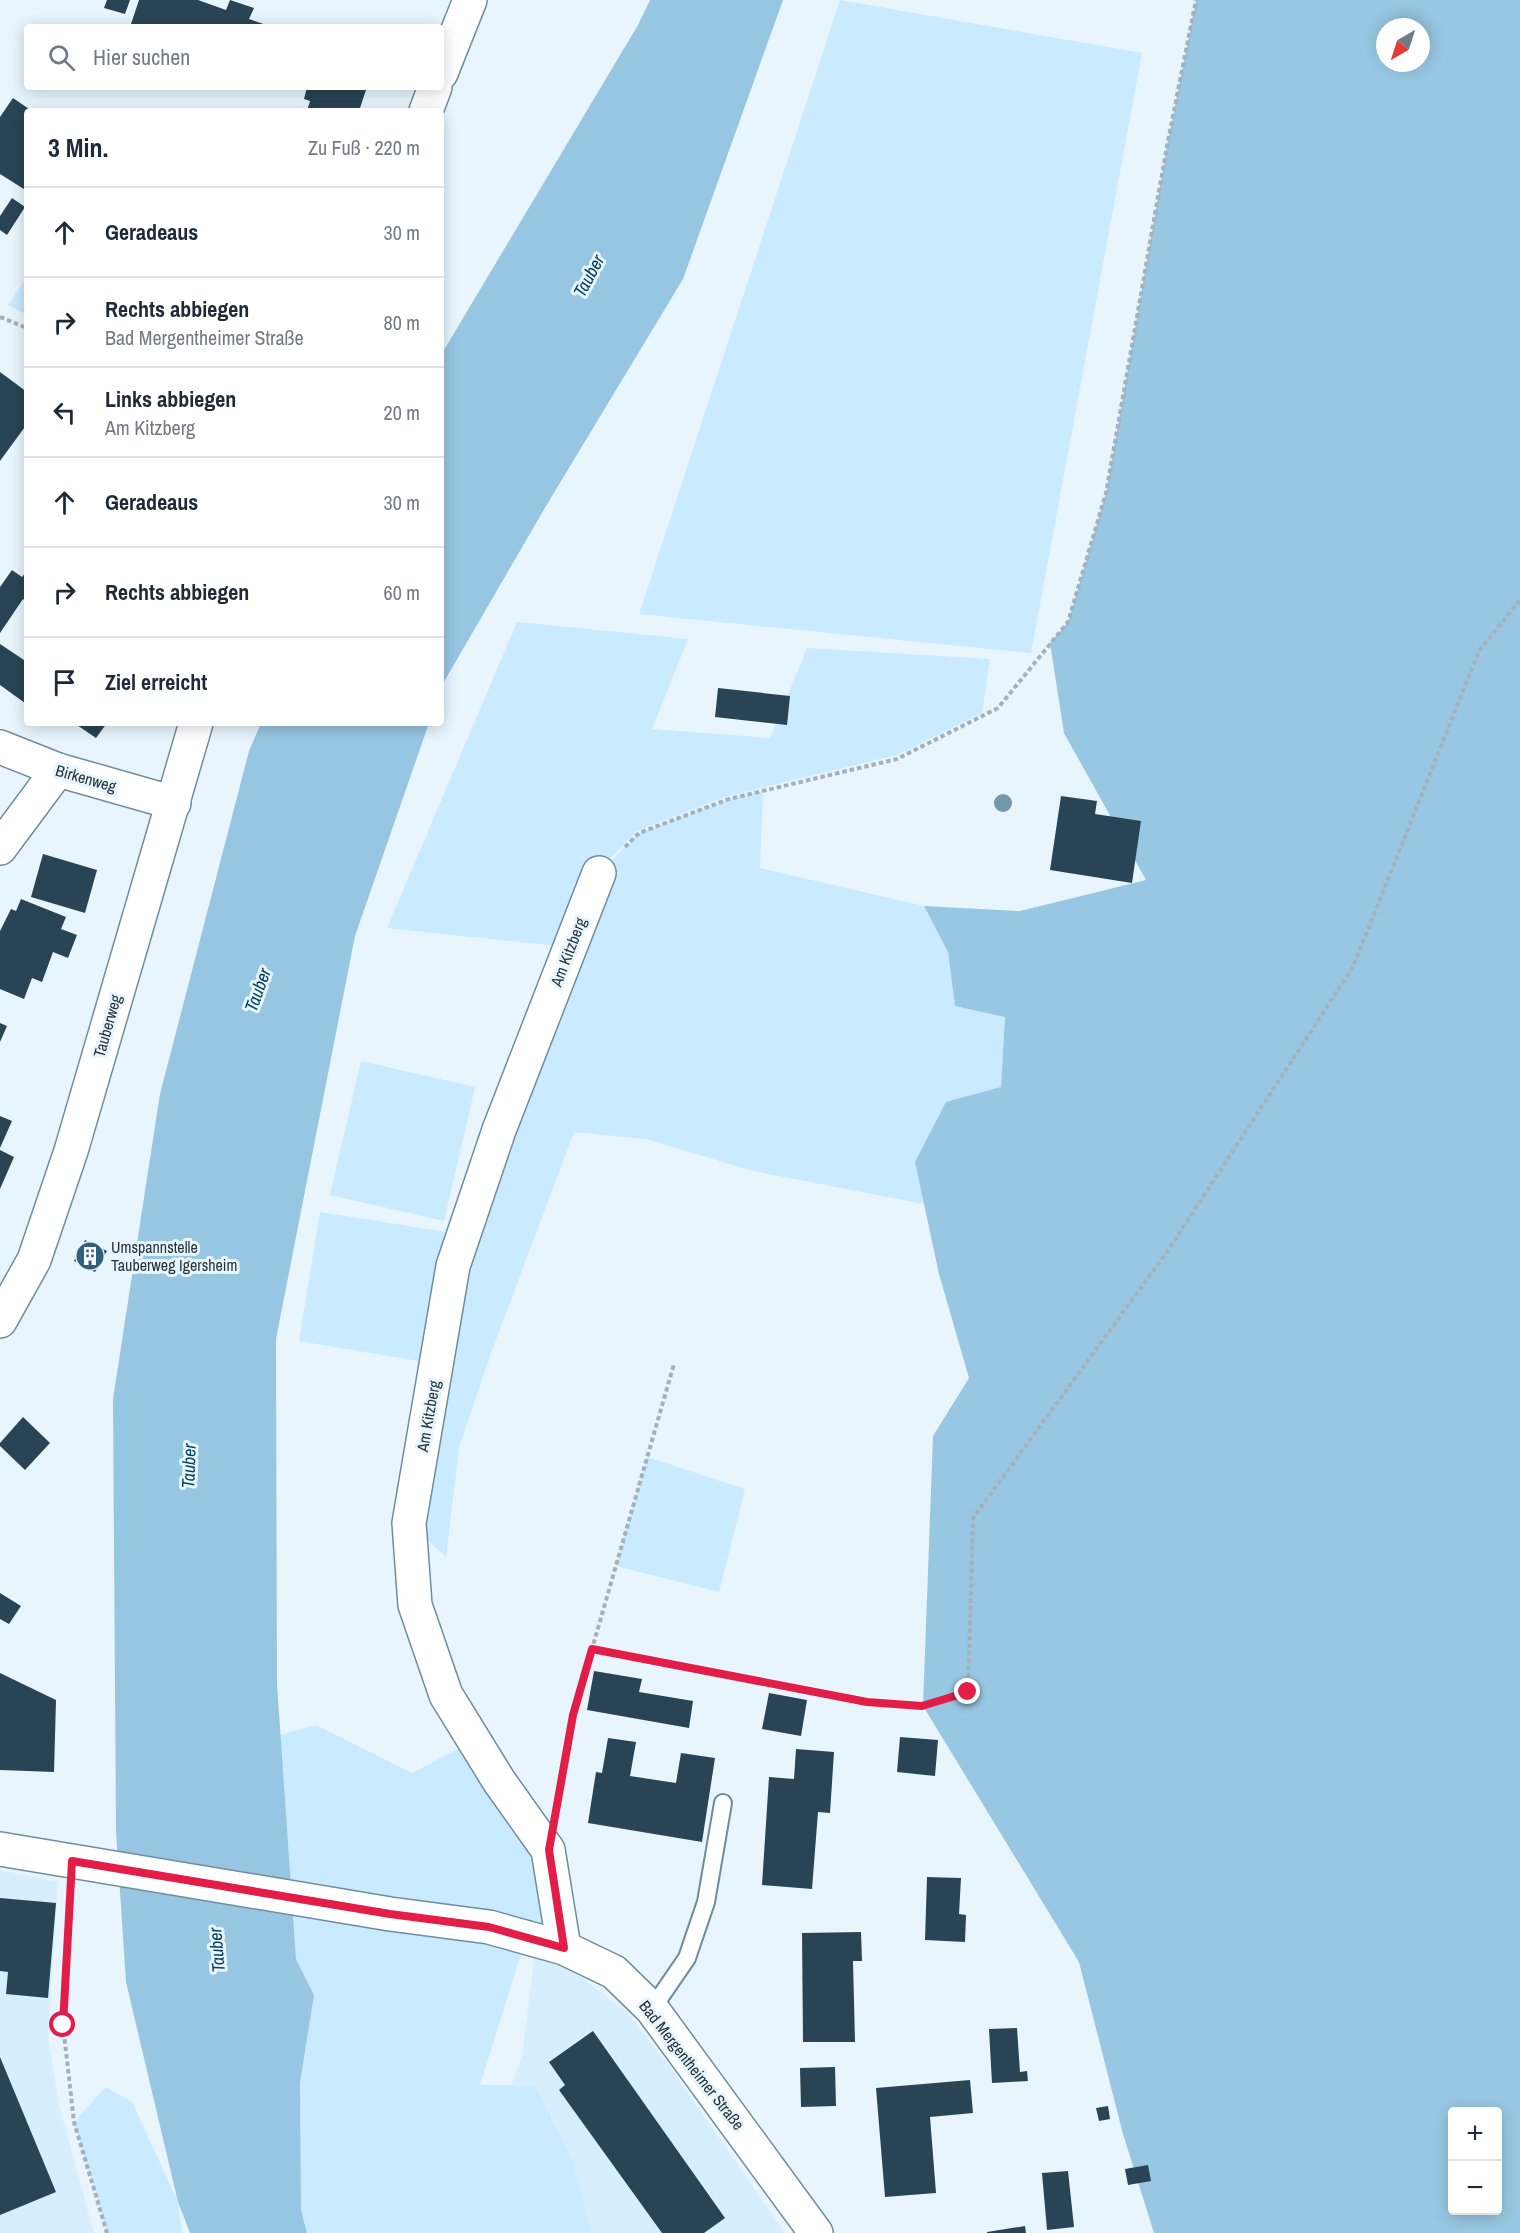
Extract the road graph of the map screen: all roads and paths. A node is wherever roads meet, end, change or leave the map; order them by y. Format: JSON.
{"nodes":[{"id":1,"x":470,"y":0,"type":"edge"},
{"id":2,"x":1196,"y":0,"type":"edge"},
{"id":3,"x":444,"y":66,"type":"edge"},
{"id":4,"x":434,"y":90,"type":"edge"},
{"id":5,"x":427,"y":108,"type":"edge"},
{"id":6,"x":0,"y":318,"type":"edge"},
{"id":7,"x":24,"y":327,"type":"edge"},
{"id":8,"x":1520,"y":600,"type":"edge"},
{"id":9,"x":195,"y":726,"type":"edge"},
{"id":10,"x":0,"y":747,"type":"edge"},
{"id":11,"x":58,"y":770,"type":"junction"},
{"id":12,"x":174,"y":803,"type":"junction"},
{"id":13,"x":0,"y":848,"type":"edge"},
{"id":14,"x":599,"y":873,"type":"joint"},
{"id":15,"x":0,"y":1321,"type":"edge"},
{"id":16,"x":674,"y":1364,"type":"dead end"},
{"id":17,"x":592,"y":1649,"type":"junction"},
{"id":18,"x":723,"y":1803,"type":"dead end"},
{"id":19,"x":0,"y":1849,"type":"edge"},
{"id":20,"x":549,"y":1850,"type":"junction"},
{"id":21,"x":77,"y":1862,"type":"junction"},
{"id":22,"x":564,"y":1948,"type":"junction"},
{"id":23,"x":652,"y":2009,"type":"junction"},
{"id":24,"x":107,"y":2233,"type":"edge"},
{"id":25,"x":816,"y":2233,"type":"edge"}],
"edges":[{"from":1,"to":3,"type":"street"},
{"from":2,"to":14,"type":"path"},
{"from":4,"to":5,"type":"street"},
{"from":6,"to":7,"type":"path"},
{"from":8,"to":17,"type":"path"},
{"from":9,"to":12,"type":"street","name":"Tauberweg"},
{"from":10,"to":11,"type":"street","name":"Birkenweg"},
{"from":11,"to":12,"type":"street","name":"Birkenweg"},
{"from":11,"to":13,"type":"street"},
{"from":12,"to":15,"type":"street","name":"Tauberweg"},
{"from":14,"to":20,"type":"street","name":"Am Kitzberg"},
{"from":16,"to":17,"type":"path"},
{"from":17,"to":20,"type":"path"},
{"from":18,"to":23,"type":"lane"},
{"from":19,"to":21,"type":"street","name":"Bad Mergentheimer Straße"},
{"from":20,"to":22,"type":"street","name":"Am Kitzberg"},
{"from":21,"to":22,"type":"street","name":"Bad Mergentheimer Straße"},
{"from":21,"to":24,"type":"path"},
{"from":22,"to":23,"type":"street","name":"Bad Mergentheimer Straße"},
{"from":23,"to":25,"type":"street","name":"Bad Mergentheimer Straße"}]}
